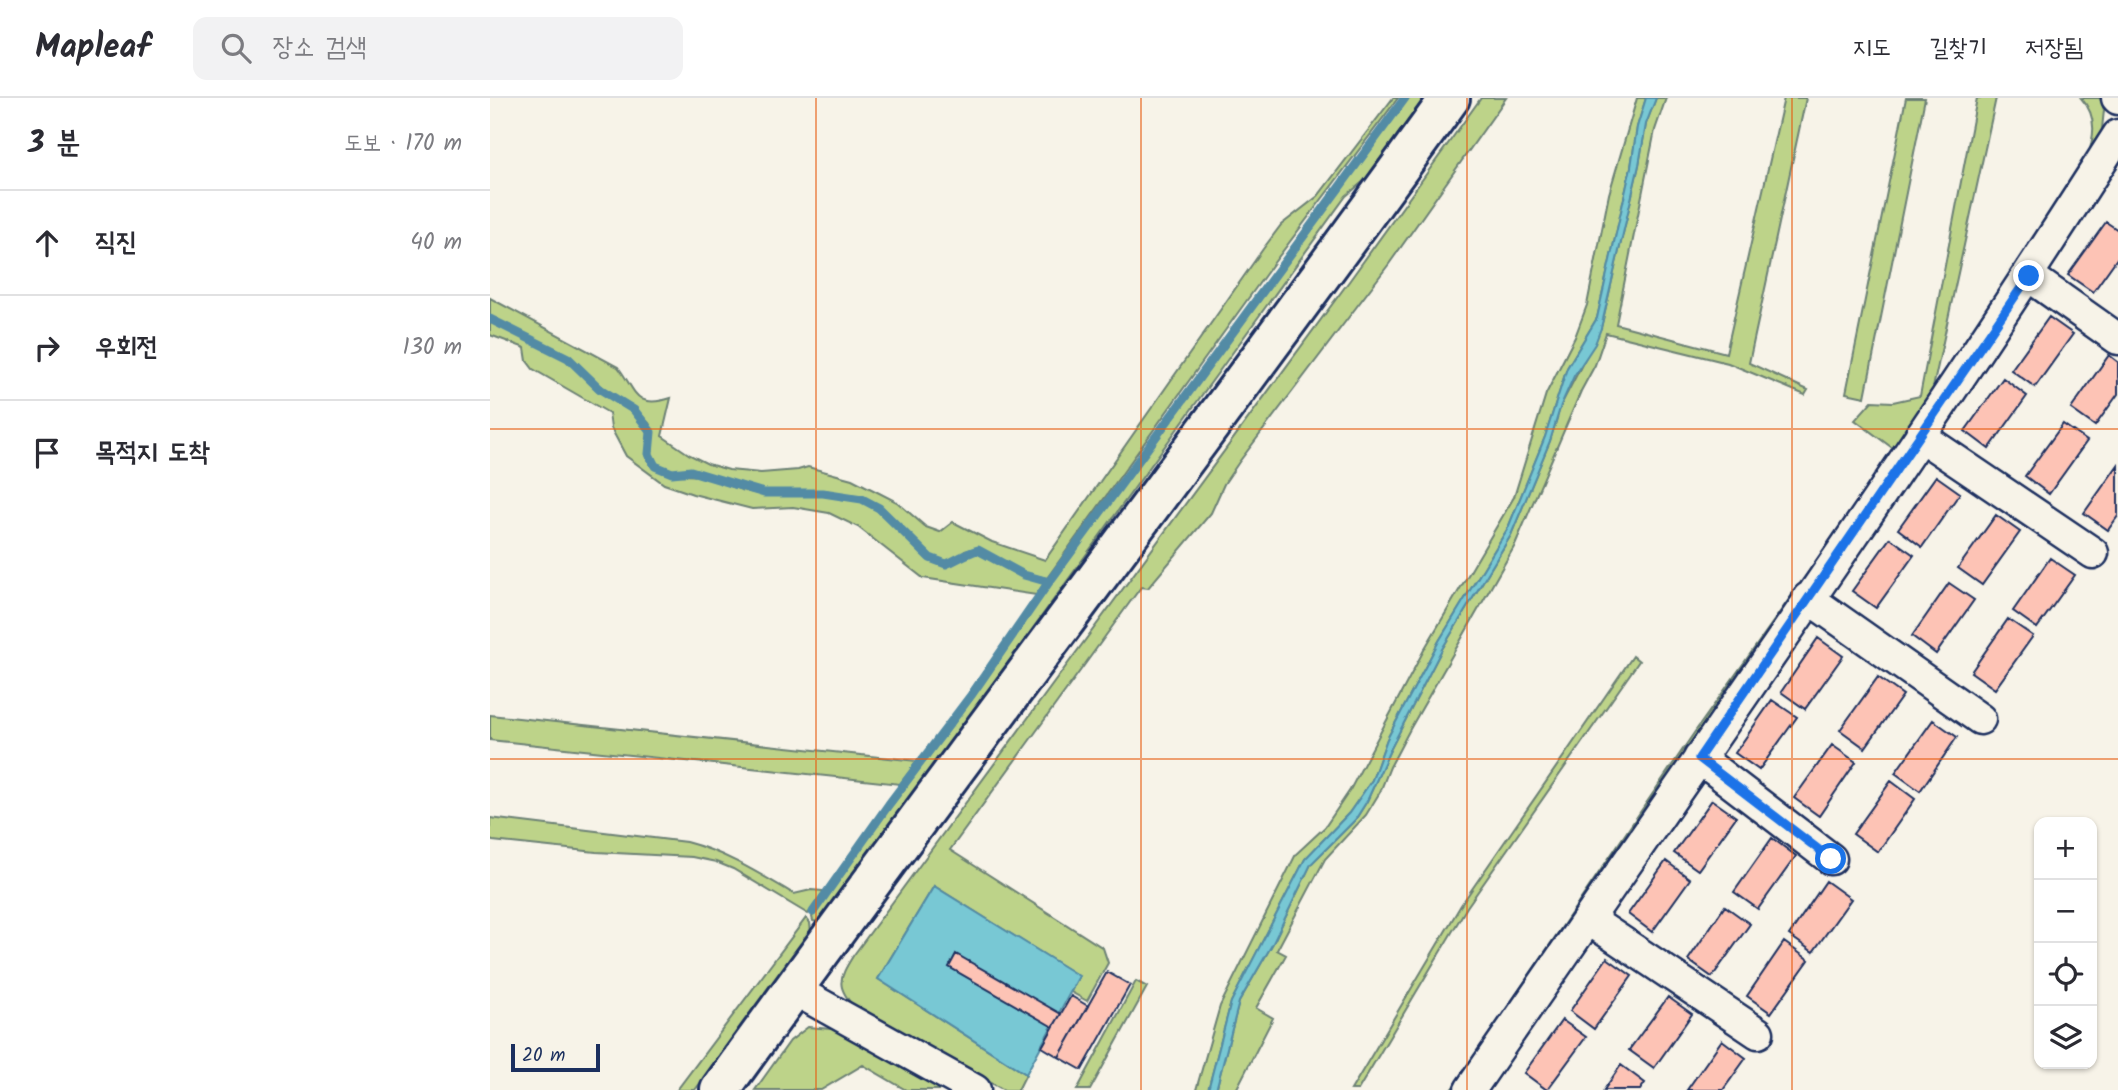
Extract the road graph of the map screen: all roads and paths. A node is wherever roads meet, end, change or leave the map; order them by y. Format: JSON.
{"nodes":[{"id":1,"x":1450,"y":98,"type":"edge"},
{"id":2,"x":2118,"y":135,"type":"edge"},
{"id":3,"x":2029,"y":276,"type":"junction"},
{"id":4,"x":2118,"y":339,"type":"edge"},
{"id":5,"x":1920,"y":436,"type":"junction"},
{"id":6,"x":2093,"y":553,"type":"dead end"},
{"id":7,"x":1808,"y":598,"type":"junction"},
{"id":8,"x":1980,"y":719,"type":"dead end"},
{"id":9,"x":1699,"y":758,"type":"junction"},
{"id":10,"x":1831,"y":859,"type":"dead end"},
{"id":11,"x":1588,"y":919,"type":"junction"},
{"id":12,"x":793,"y":989,"type":"junction"},
{"id":13,"x":1758,"y":1033,"type":"dead end"},
{"id":14,"x":1483,"y":1086,"type":"edge"},
{"id":15,"x":720,"y":1090,"type":"edge"},
{"id":16,"x":975,"y":1090,"type":"edge"}],
"edges":[{"from":1,"to":12,"type":"main road"},
{"from":2,"to":3,"type":"street"},
{"from":3,"to":4,"type":"street"},
{"from":3,"to":5,"type":"street"},
{"from":5,"to":6,"type":"street"},
{"from":5,"to":7,"type":"street"},
{"from":7,"to":8,"type":"street"},
{"from":7,"to":9,"type":"street"},
{"from":9,"to":10,"type":"street"},
{"from":9,"to":11,"type":"street"},
{"from":11,"to":13,"type":"street"},
{"from":11,"to":14,"type":"street"},
{"from":12,"to":15,"type":"main road"},
{"from":12,"to":16,"type":"street"}]}
